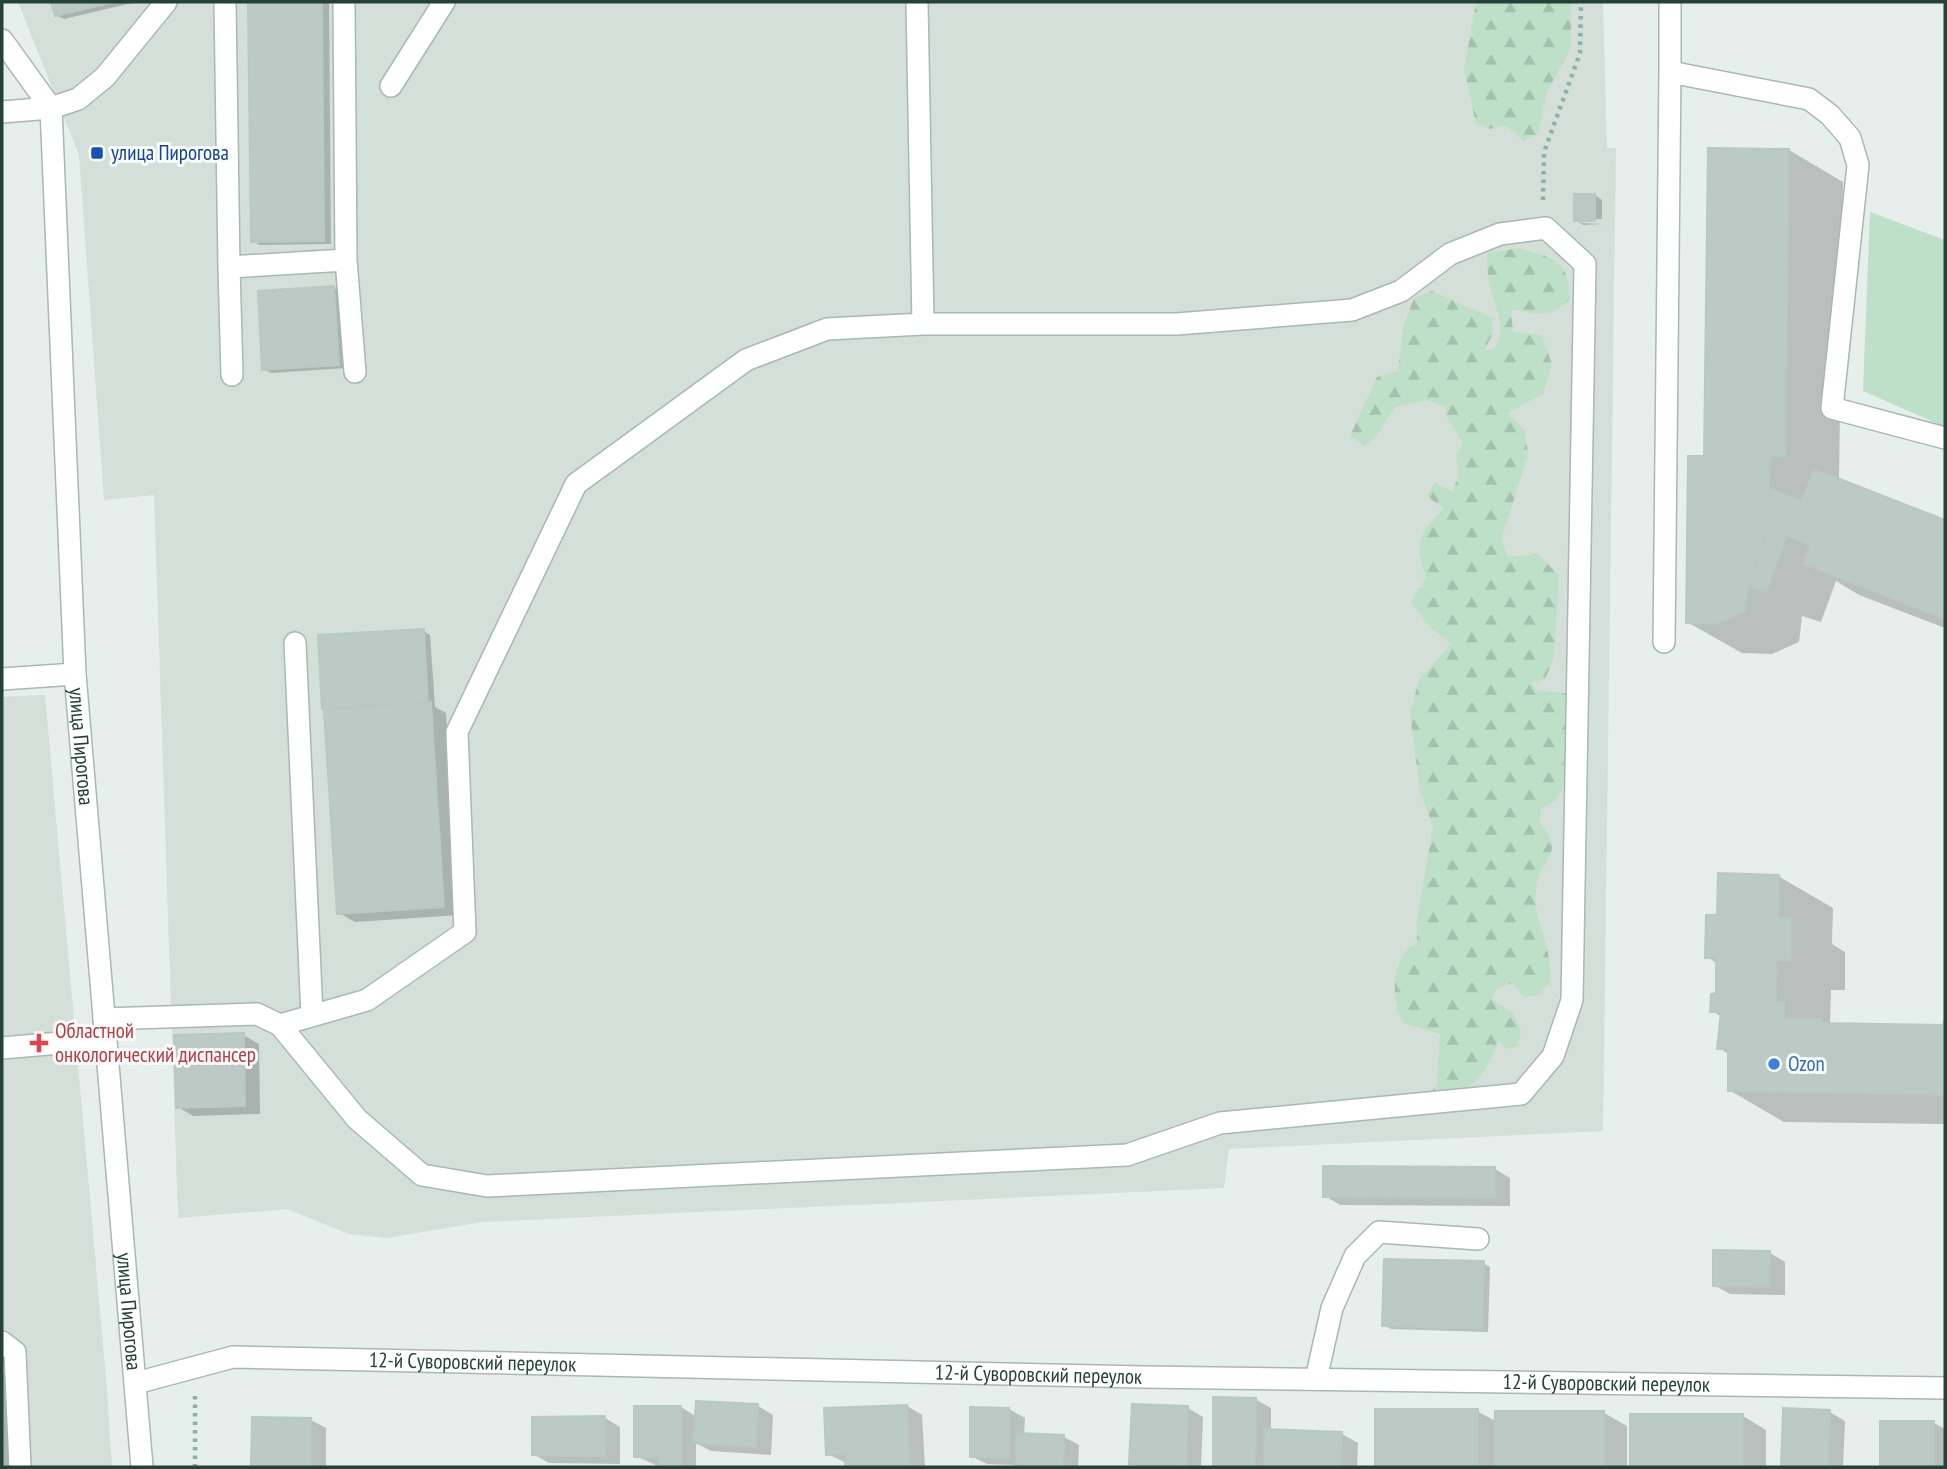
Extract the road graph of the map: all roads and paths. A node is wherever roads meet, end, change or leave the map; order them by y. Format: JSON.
{"nodes":[{"id":1,"x":166,"y":2,"type":"edge"},
{"id":2,"x":225,"y":2,"type":"edge"},
{"id":3,"x":344,"y":2,"type":"edge"},
{"id":4,"x":444,"y":2,"type":"edge"},
{"id":5,"x":917,"y":2,"type":"edge"},
{"id":6,"x":1581,"y":2,"type":"edge"},
{"id":7,"x":1671,"y":2,"type":"edge"},
{"id":8,"x":2,"y":40,"type":"edge"},
{"id":9,"x":1670,"y":72,"type":"junction"},
{"id":10,"x":391,"y":86,"type":"dead end"},
{"id":11,"x":51,"y":108,"type":"junction"},
{"id":12,"x":2,"y":112,"type":"edge"},
{"id":13,"x":1546,"y":229,"type":"junction"},
{"id":14,"x":346,"y":260,"type":"junction"},
{"id":15,"x":229,"y":267,"type":"junction"},
{"id":16,"x":923,"y":324,"type":"junction"},
{"id":17,"x":355,"y":372,"type":"dead end"},
{"id":18,"x":232,"y":375,"type":"dead end"},
{"id":19,"x":1945,"y":438,"type":"edge"},
{"id":20,"x":295,"y":642,"type":"dead end"},
{"id":21,"x":1664,"y":642,"type":"dead end"},
{"id":22,"x":75,"y":674,"type":"junction"},
{"id":23,"x":2,"y":679,"type":"edge"},
{"id":24,"x":312,"y":1016,"type":"junction"},
{"id":25,"x":280,"y":1025,"type":"junction"},
{"id":26,"x":105,"y":1029,"type":"junction"},
{"id":27,"x":2,"y":1048,"type":"edge"},
{"id":28,"x":1478,"y":1239,"type":"dead end"},
{"id":29,"x":2,"y":1342,"type":"edge"},
{"id":30,"x":199,"y":1367,"type":"junction"},
{"id":31,"x":1316,"y":1379,"type":"junction"},
{"id":32,"x":136,"y":1383,"type":"junction"},
{"id":33,"x":1945,"y":1388,"type":"edge"},
{"id":34,"x":20,"y":1467,"type":"edge"},
{"id":35,"x":142,"y":1467,"type":"edge"},
{"id":36,"x":195,"y":1467,"type":"edge"}],
"edges":[{"from":1,"to":11,"type":"street"},
{"from":2,"to":15,"type":"street"},
{"from":3,"to":14,"type":"street"},
{"from":4,"to":10,"type":"street"},
{"from":5,"to":16,"type":"street"},
{"from":6,"to":13,"type":"path"},
{"from":7,"to":9,"type":"street"},
{"from":8,"to":11,"type":"street"},
{"from":9,"to":19,"type":"street"},
{"from":9,"to":21,"type":"street"},
{"from":11,"to":12,"type":"street"},
{"from":11,"to":22,"type":"street","name":"улица Пирогова"},
{"from":13,"to":16,"type":"street"},
{"from":13,"to":25,"type":"street"},
{"from":14,"to":15,"type":"street"},
{"from":14,"to":17,"type":"street"},
{"from":15,"to":18,"type":"street"},
{"from":16,"to":24,"type":"street"},
{"from":20,"to":24,"type":"street"},
{"from":22,"to":23,"type":"street"},
{"from":22,"to":26,"type":"street","name":"улица Пирогова"},
{"from":24,"to":25,"type":"street"},
{"from":25,"to":26,"type":"street"},
{"from":26,"to":27,"type":"street"},
{"from":26,"to":32,"type":"street","name":"улица Пирогова"},
{"from":28,"to":31,"type":"street"},
{"from":29,"to":34,"type":"street"},
{"from":30,"to":31,"type":"street","name":"12-й Суворовский переулок"},
{"from":30,"to":32,"type":"street","name":"12-й Суворовский переулок"},
{"from":30,"to":36,"type":"path"},
{"from":31,"to":33,"type":"street","name":"12-й Суворовский переулок"},
{"from":32,"to":35,"type":"street","name":"улица Пирогова"}]}
